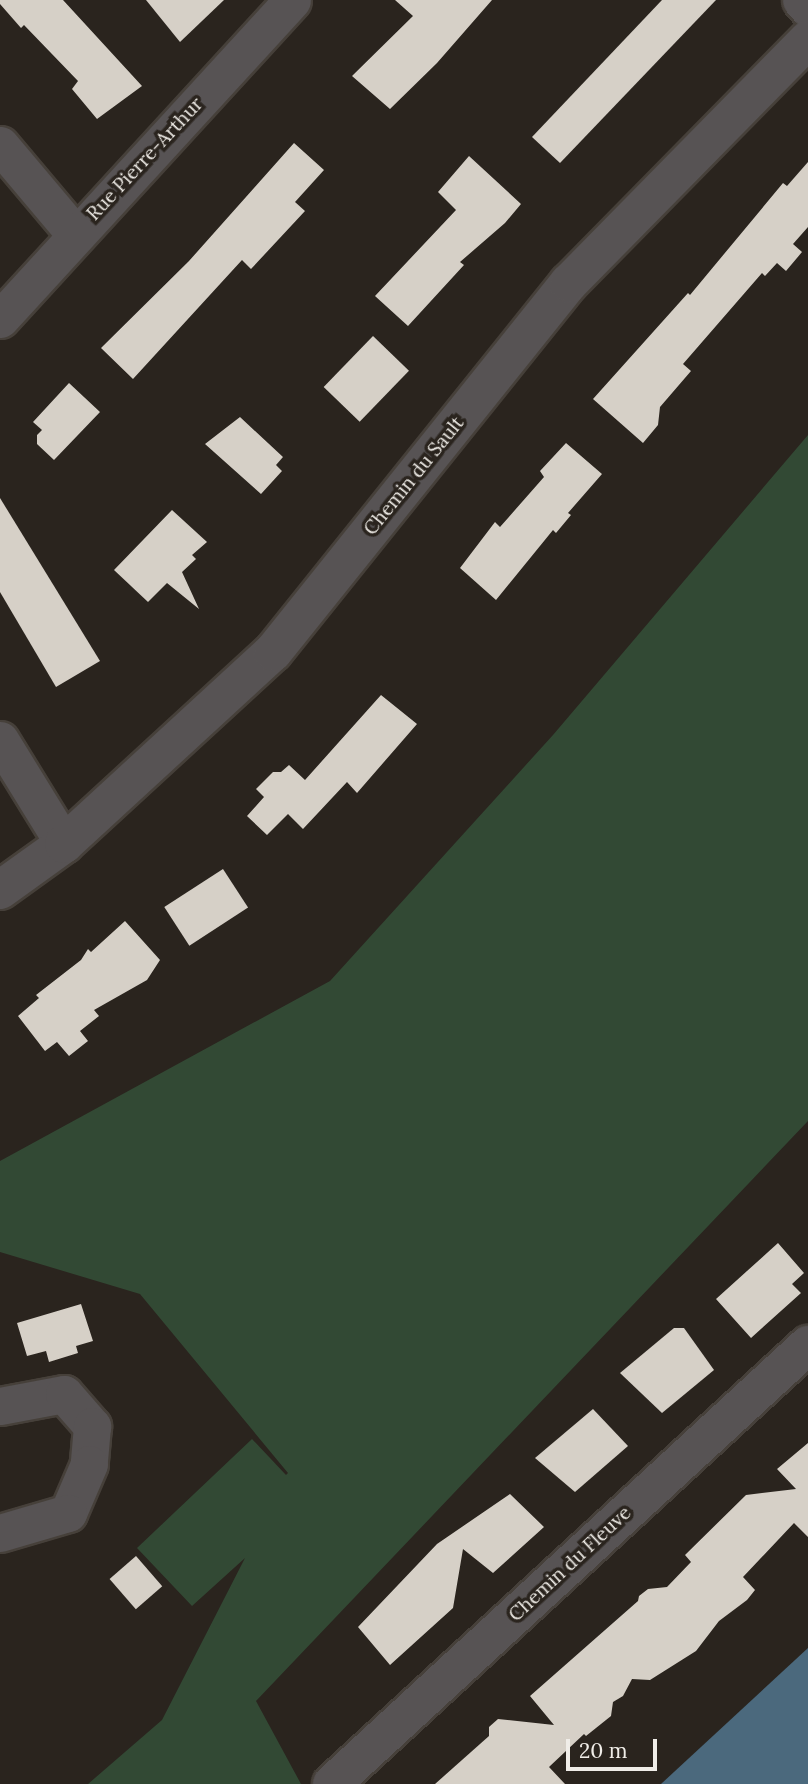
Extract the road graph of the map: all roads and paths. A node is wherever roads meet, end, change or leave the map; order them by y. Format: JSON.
{"nodes":[{"id":1,"x":292,"y":0,"type":"edge"},
{"id":2,"x":801,"y":0,"type":"edge"},
{"id":3,"x":808,"y":8,"type":"edge"},
{"id":4,"x":808,"y":40,"type":"edge"},
{"id":5,"x":0,"y":145,"type":"edge"},
{"id":6,"x":75,"y":234,"type":"junction"},
{"id":7,"x":0,"y":319,"type":"edge"},
{"id":8,"x":0,"y":740,"type":"edge"},
{"id":9,"x":64,"y":844,"type":"junction"},
{"id":10,"x":0,"y":890,"type":"edge"},
{"id":11,"x":808,"y":1345,"type":"edge"},
{"id":12,"x":0,"y":1406,"type":"edge"},
{"id":13,"x":0,"y":1533,"type":"edge"},
{"id":14,"x":332,"y":1784,"type":"edge"}],
"edges":[{"from":1,"to":6,"type":"street","name":"Rue Pierre-Arthur"},
{"from":2,"to":3,"type":"street"},
{"from":4,"to":9,"type":"street","name":"Chemin du Sault"},
{"from":5,"to":6,"type":"street"},
{"from":6,"to":7,"type":"street","name":"Rue Pierre-Arthur"},
{"from":8,"to":9,"type":"street"},
{"from":9,"to":10,"type":"street","name":"Chemin du Sault"},
{"from":11,"to":14,"type":"street","name":"Chemin du Fleuve"},
{"from":12,"to":13,"type":"street"}]}
